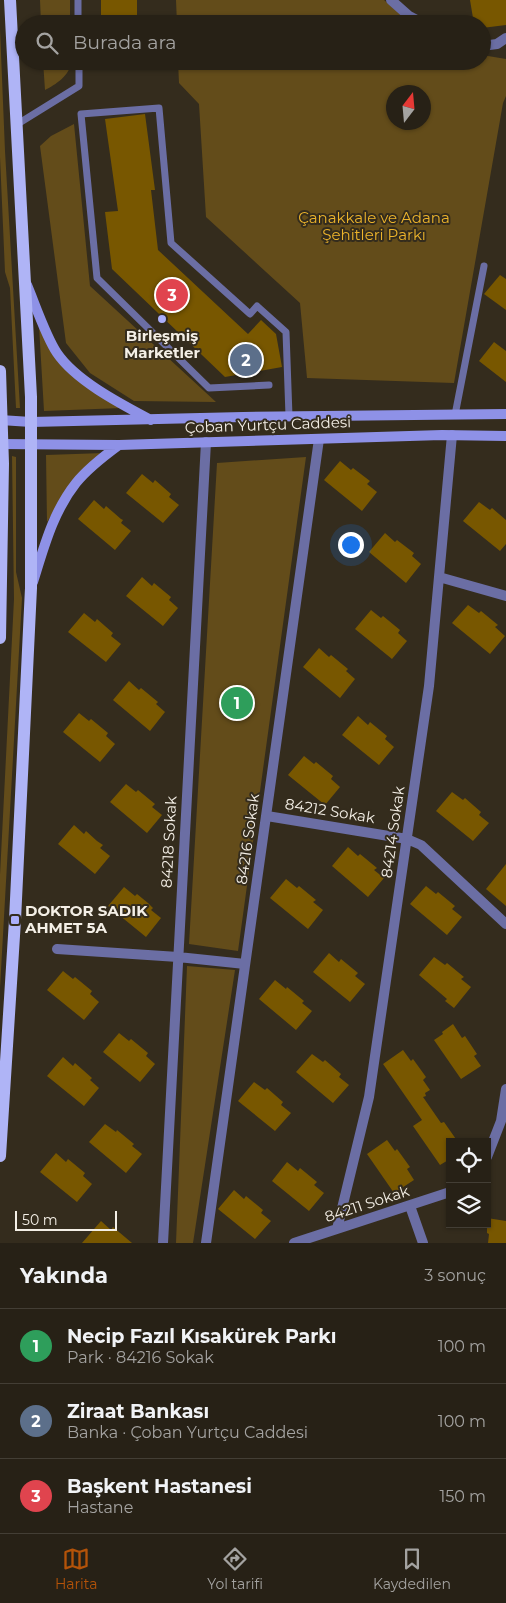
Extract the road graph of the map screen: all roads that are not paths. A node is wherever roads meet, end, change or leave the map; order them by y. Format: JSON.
{"nodes":[{"id":1,"x":10,"y":0,"type":"edge"},
{"id":2,"x":78,"y":0,"type":"edge"},
{"id":3,"x":390,"y":0,"type":"edge"},
{"id":4,"x":78,"y":15,"type":"edge"},
{"id":5,"x":408,"y":15,"type":"edge"},
{"id":6,"x":506,"y":38,"type":"edge"},
{"id":7,"x":491,"y":46,"type":"edge"},
{"id":8,"x":79,"y":70,"type":"edge"},
{"id":9,"x":16,"y":125,"type":"junction"},
{"id":10,"x":484,"y":266,"type":"dead end"},
{"id":11,"x":25,"y":278,"type":"junction"},
{"id":12,"x":0,"y":371,"type":"edge"},
{"id":13,"x":269,"y":385,"type":"dead end"},
{"id":14,"x":506,"y":414,"type":"edge"},
{"id":15,"x":455,"y":415,"type":"junction"},
{"id":16,"x":289,"y":416,"type":"junction"},
{"id":17,"x":1,"y":420,"type":"edge"},
{"id":18,"x":152,"y":420,"type":"junction"},
{"id":19,"x":31,"y":422,"type":"junction"},
{"id":20,"x":452,"y":435,"type":"junction"},
{"id":21,"x":506,"y":436,"type":"edge"},
{"id":22,"x":319,"y":439,"type":"junction"},
{"id":23,"x":206,"y":442,"type":"junction"},
{"id":24,"x":1,"y":444,"type":"edge"},
{"id":25,"x":119,"y":444,"type":"junction"},
{"id":26,"x":30,"y":445,"type":"junction"},
{"id":27,"x":1,"y":548,"type":"edge"},
{"id":28,"x":439,"y":577,"type":"junction"},
{"id":29,"x":31,"y":588,"type":"junction"},
{"id":30,"x":1,"y":594,"type":"edge"},
{"id":31,"x":506,"y":596,"type":"edge"},
{"id":32,"x":0,"y":638,"type":"edge"},
{"id":33,"x":267,"y":816,"type":"junction"},
{"id":34,"x":407,"y":839,"type":"junction"},
{"id":35,"x":506,"y":924,"type":"edge"},
{"id":36,"x":57,"y":949,"type":"dead end"},
{"id":37,"x":178,"y":957,"type":"junction"},
{"id":38,"x":245,"y":964,"type":"junction"},
{"id":39,"x":506,"y":1089,"type":"edge"},
{"id":40,"x":491,"y":1147,"type":"edge"},
{"id":41,"x":0,"y":1156,"type":"edge"},
{"id":42,"x":446,"y":1193,"type":"edge"},
{"id":43,"x":410,"y":1206,"type":"junction"},
{"id":44,"x":337,"y":1229,"type":"junction"},
{"id":45,"x":163,"y":1243,"type":"edge"},
{"id":46,"x":206,"y":1243,"type":"edge"},
{"id":47,"x":294,"y":1243,"type":"edge"},
{"id":48,"x":423,"y":1243,"type":"edge"}],
"edges":[{"from":1,"to":9,"type":"main road"},
{"from":2,"to":4,"type":"lane"},
{"from":3,"to":5,"type":"street"},
{"from":6,"to":7,"type":"street"},
{"from":8,"to":9,"type":"lane"},
{"from":9,"to":11,"type":"main road"},
{"from":10,"to":15,"type":"lane"},
{"from":11,"to":18,"type":"main road"},
{"from":11,"to":19,"type":"main road"},
{"from":12,"to":17,"type":"main road"},
{"from":13,"to":16,"type":"lane"},
{"from":14,"to":15,"type":"main road","name":"Çoban Yurtçu Caddesi"},
{"from":15,"to":16,"type":"main road","name":"Çoban Yurtçu Caddesi"},
{"from":16,"to":18,"type":"main road","name":"Çoban Yurtçu Caddesi"},
{"from":17,"to":19,"type":"main road","name":"Çoban Yurtçu Caddesi"},
{"from":17,"to":24,"type":"main road"},
{"from":18,"to":19,"type":"main road","name":"Çoban Yurtçu Caddesi"},
{"from":19,"to":26,"type":"main road"},
{"from":20,"to":21,"type":"main road","name":"Çoban Yurtçu Caddesi"},
{"from":20,"to":22,"type":"main road","name":"Çoban Yurtçu Caddesi"},
{"from":20,"to":28,"type":"street","name":"84214 Sokak"},
{"from":22,"to":23,"type":"main road","name":"Çoban Yurtçu Caddesi"},
{"from":22,"to":33,"type":"street","name":"84216 Sokak"},
{"from":23,"to":25,"type":"main road","name":"Çoban Yurtçu Caddesi"},
{"from":23,"to":37,"type":"street","name":"84218 Sokak"},
{"from":24,"to":26,"type":"main road","name":"Çoban Yurtçu Caddesi"},
{"from":24,"to":27,"type":"main road"},
{"from":25,"to":26,"type":"main road","name":"Çoban Yurtçu Caddesi"},
{"from":25,"to":29,"type":"main road"},
{"from":26,"to":29,"type":"main road"},
{"from":27,"to":30,"type":"main road"},
{"from":28,"to":31,"type":"street"},
{"from":28,"to":34,"type":"street","name":"84214 Sokak"},
{"from":29,"to":41,"type":"main road"},
{"from":30,"to":32,"type":"main road"},
{"from":33,"to":34,"type":"street","name":"84212 Sokak"},
{"from":33,"to":38,"type":"street","name":"84216 Sokak"},
{"from":34,"to":35,"type":"street","name":"84212 Sokak"},
{"from":34,"to":44,"type":"street","name":"84214 Sokak"},
{"from":36,"to":37,"type":"street"},
{"from":37,"to":38,"type":"street"},
{"from":37,"to":45,"type":"street","name":"84218 Sokak"},
{"from":38,"to":46,"type":"street","name":"84216 Sokak"},
{"from":39,"to":40,"type":"street"},
{"from":42,"to":43,"type":"street","name":"84211 Sokak"},
{"from":43,"to":44,"type":"street","name":"84211 Sokak"},
{"from":43,"to":48,"type":"street"},
{"from":44,"to":47,"type":"street","name":"84211 Sokak"}]}
